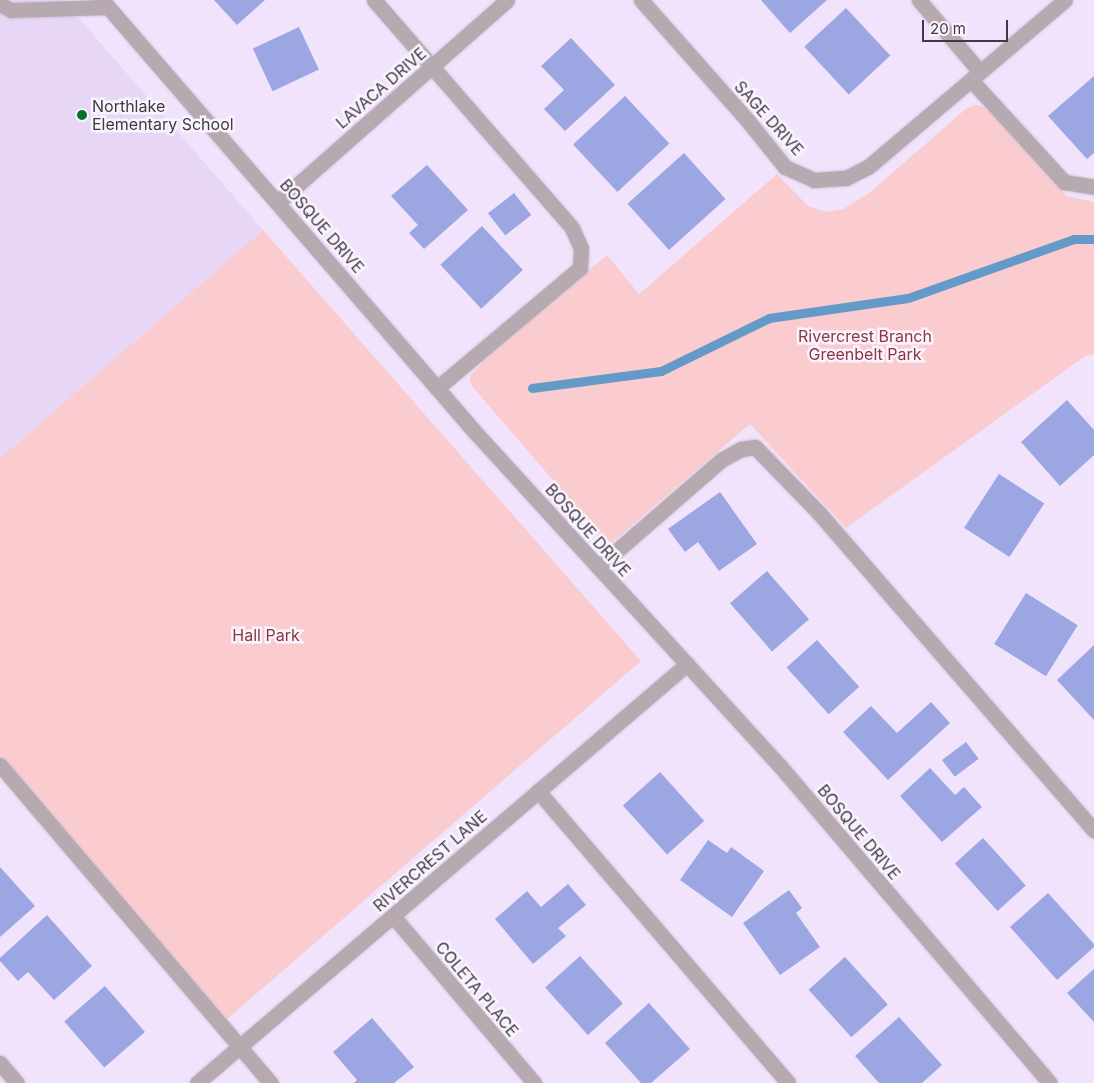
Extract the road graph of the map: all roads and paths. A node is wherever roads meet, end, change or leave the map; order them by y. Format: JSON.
{"nodes":[{"id":1,"x":374,"y":0,"type":"edge"},
{"id":2,"x":507,"y":0,"type":"edge"},
{"id":3,"x":641,"y":0,"type":"edge"},
{"id":4,"x":919,"y":0,"type":"edge"},
{"id":5,"x":1064,"y":0,"type":"edge"},
{"id":6,"x":0,"y":4,"type":"edge"},
{"id":7,"x":105,"y":4,"type":"edge"},
{"id":8,"x":431,"y":67,"type":"junction"},
{"id":9,"x":972,"y":79,"type":"junction"},
{"id":10,"x":1094,"y":187,"type":"edge"},
{"id":11,"x":278,"y":202,"type":"junction"},
{"id":12,"x":437,"y":388,"type":"junction"},
{"id":13,"x":598,"y":567,"type":"junction"},
{"id":14,"x":687,"y":664,"type":"junction"},
{"id":15,"x":0,"y":765,"type":"edge"},
{"id":16,"x":538,"y":791,"type":"junction"},
{"id":17,"x":1094,"y":831,"type":"edge"},
{"id":18,"x":393,"y":916,"type":"junction"},
{"id":19,"x":239,"y":1047,"type":"junction"},
{"id":20,"x":0,"y":1063,"type":"edge"},
{"id":21,"x":17,"y":1083,"type":"edge"},
{"id":22,"x":196,"y":1083,"type":"edge"},
{"id":23,"x":271,"y":1083,"type":"edge"},
{"id":24,"x":534,"y":1083,"type":"edge"},
{"id":25,"x":788,"y":1083,"type":"edge"},
{"id":26,"x":1050,"y":1083,"type":"edge"}],
"edges":[{"from":1,"to":8,"type":"street"},
{"from":2,"to":8,"type":"street","name":"LAVACA DRIVE"},
{"from":3,"to":9,"type":"street","name":"SAGE DRIVE"},
{"from":4,"to":9,"type":"street"},
{"from":5,"to":9,"type":"street","name":"SAGE DRIVE"},
{"from":6,"to":7,"type":"street"},
{"from":7,"to":11,"type":"street","name":"BOSQUE DRIVE"},
{"from":8,"to":11,"type":"street","name":"LAVACA DRIVE"},
{"from":8,"to":12,"type":"street"},
{"from":9,"to":10,"type":"street"},
{"from":11,"to":12,"type":"street","name":"BOSQUE DRIVE"},
{"from":12,"to":13,"type":"street","name":"BOSQUE DRIVE"},
{"from":13,"to":14,"type":"street","name":"BOSQUE DRIVE"},
{"from":13,"to":17,"type":"street"},
{"from":14,"to":16,"type":"street","name":"RIVERCREST LANE"},
{"from":14,"to":26,"type":"street","name":"BOSQUE DRIVE"},
{"from":15,"to":19,"type":"street"},
{"from":16,"to":18,"type":"street","name":"RIVERCREST LANE"},
{"from":16,"to":25,"type":"street"},
{"from":18,"to":19,"type":"street","name":"RIVERCREST LANE"},
{"from":18,"to":24,"type":"street","name":"COLETA PLACE"},
{"from":19,"to":22,"type":"street","name":"RIVERCREST LANE"},
{"from":19,"to":23,"type":"street"},
{"from":20,"to":21,"type":"street"}]}
